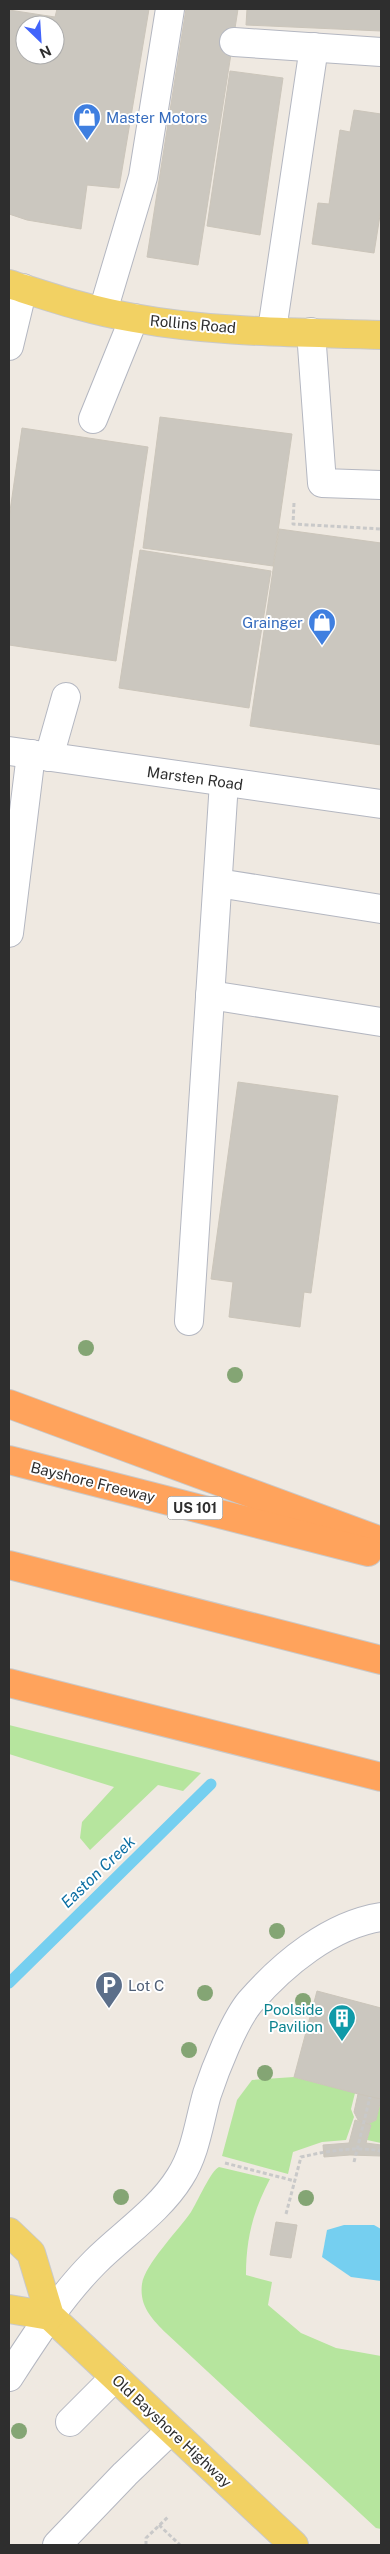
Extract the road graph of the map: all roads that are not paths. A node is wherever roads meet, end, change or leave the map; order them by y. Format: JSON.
{"nodes":[{"id":1,"x":170,"y":9,"type":"edge"},
{"id":2,"x":234,"y":42,"type":"dead end"},
{"id":3,"x":314,"y":47,"type":"junction"},
{"id":4,"x":381,"y":52,"type":"edge"},
{"id":5,"x":16,"y":286,"type":"edge"},
{"id":6,"x":102,"y":311,"type":"junction"},
{"id":7,"x":134,"y":318,"type":"junction"},
{"id":8,"x":272,"y":330,"type":"junction"},
{"id":9,"x":312,"y":332,"type":"junction"},
{"id":10,"x":381,"y":335,"type":"edge"},
{"id":11,"x":9,"y":346,"type":"edge"},
{"id":12,"x":94,"y":420,"type":"dead end"},
{"id":13,"x":381,"y":485,"type":"edge"},
{"id":14,"x":66,"y":697,"type":"dead end"},
{"id":15,"x":30,"y":754,"type":"edge"},
{"id":16,"x":224,"y":782,"type":"junction"},
{"id":17,"x":381,"y":804,"type":"edge"},
{"id":18,"x":218,"y":883,"type":"junction"},
{"id":19,"x":381,"y":909,"type":"edge"},
{"id":20,"x":9,"y":933,"type":"edge"},
{"id":21,"x":210,"y":995,"type":"junction"},
{"id":22,"x":381,"y":1022,"type":"edge"},
{"id":23,"x":189,"y":1321,"type":"dead end"},
{"id":24,"x":9,"y":1404,"type":"edge"},
{"id":25,"x":9,"y":1460,"type":"edge"},
{"id":26,"x":381,"y":1541,"type":"edge"},
{"id":27,"x":381,"y":1556,"type":"edge"},
{"id":28,"x":9,"y":1565,"type":"edge"},
{"id":29,"x":381,"y":1660,"type":"edge"},
{"id":30,"x":9,"y":1683,"type":"edge"},
{"id":31,"x":381,"y":1777,"type":"edge"},
{"id":32,"x":381,"y":1917,"type":"edge"},
{"id":33,"x":9,"y":2232,"type":"edge"},
{"id":34,"x":9,"y":2309,"type":"edge"},
{"id":35,"x":50,"y":2316,"type":"junction"},
{"id":36,"x":9,"y":2377,"type":"edge"},
{"id":37,"x":115,"y":2377,"type":"junction"},
{"id":38,"x":70,"y":2422,"type":"dead end"},
{"id":39,"x":171,"y":2430,"type":"junction"},
{"id":40,"x":57,"y":2545,"type":"edge"},
{"id":41,"x":294,"y":2545,"type":"edge"}],
"edges":[{"from":1,"to":6,"type":"street"},
{"from":2,"to":3,"type":"street"},
{"from":3,"to":4,"type":"street"},
{"from":3,"to":8,"type":"street"},
{"from":5,"to":6,"type":"main road","name":"Rollins Road"},
{"from":5,"to":11,"type":"street"},
{"from":6,"to":7,"type":"main road","name":"Rollins Road"},
{"from":7,"to":8,"type":"main road","name":"Rollins Road"},
{"from":7,"to":12,"type":"street"},
{"from":8,"to":9,"type":"main road","name":"Rollins Road"},
{"from":9,"to":10,"type":"main road","name":"Rollins Road"},
{"from":9,"to":13,"type":"street"},
{"from":14,"to":15,"type":"street"},
{"from":15,"to":16,"type":"street","name":"Marsten Road"},
{"from":15,"to":20,"type":"street"},
{"from":16,"to":17,"type":"street","name":"Marsten Road"},
{"from":16,"to":18,"type":"street"},
{"from":18,"to":19,"type":"street"},
{"from":18,"to":21,"type":"street"},
{"from":21,"to":22,"type":"street"},
{"from":21,"to":23,"type":"street"},
{"from":24,"to":26,"type":"highway"},
{"from":25,"to":27,"type":"highway","name":"Bayshore Freeway","number":"US 101"},
{"from":28,"to":29,"type":"highway"},
{"from":30,"to":31,"type":"highway"},
{"from":32,"to":35,"type":"street"},
{"from":33,"to":35,"type":"main road"},
{"from":34,"to":35,"type":"main road"},
{"from":35,"to":36,"type":"street"},
{"from":35,"to":37,"type":"main road","name":"Old Bayshore Highway"},
{"from":37,"to":38,"type":"street"},
{"from":37,"to":39,"type":"main road","name":"Old Bayshore Highway"},
{"from":39,"to":40,"type":"street"},
{"from":39,"to":41,"type":"main road","name":"Old Bayshore Highway"}]}
